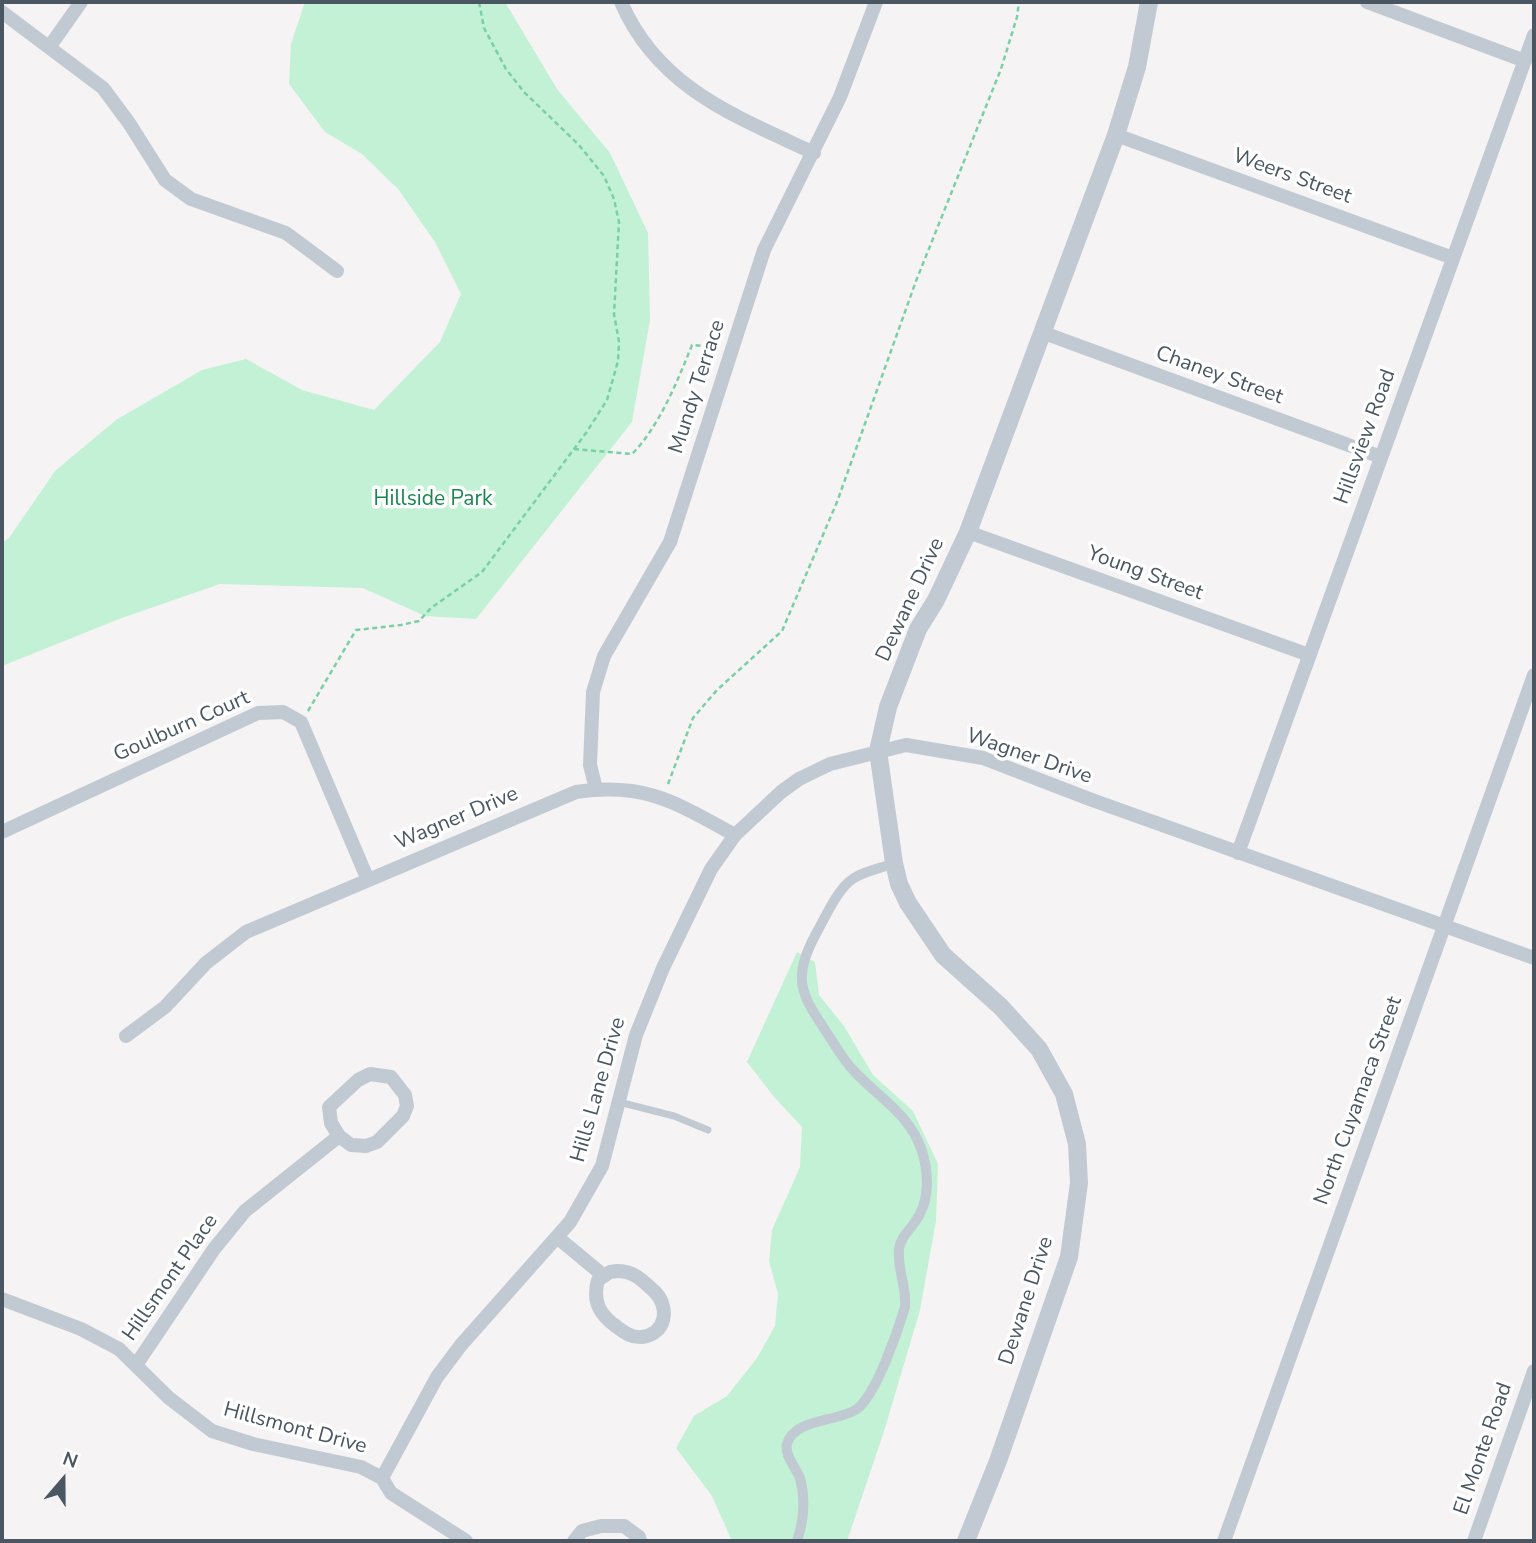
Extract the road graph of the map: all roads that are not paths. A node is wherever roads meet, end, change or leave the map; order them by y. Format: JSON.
{"nodes":[{"id":1,"x":81,"y":2,"type":"edge"},
{"id":2,"x":621,"y":2,"type":"edge"},
{"id":3,"x":876,"y":2,"type":"edge"},
{"id":4,"x":1149,"y":2,"type":"edge"},
{"id":5,"x":1367,"y":2,"type":"edge"},
{"id":6,"x":2,"y":12,"type":"edge"},
{"id":7,"x":1534,"y":35,"type":"edge"},
{"id":8,"x":50,"y":46,"type":"junction"},
{"id":9,"x":1525,"y":61,"type":"junction"},
{"id":10,"x":1116,"y":135,"type":"junction"},
{"id":11,"x":814,"y":153,"type":"junction"},
{"id":12,"x":1453,"y":258,"type":"junction"},
{"id":13,"x":337,"y":271,"type":"dead end"},
{"id":14,"x":1044,"y":333,"type":"junction"},
{"id":15,"x":1381,"y":457,"type":"junction"},
{"id":16,"x":968,"y":532,"type":"junction"},
{"id":17,"x":1309,"y":655,"type":"junction"},
{"id":18,"x":1534,"y":675,"type":"edge"},
{"id":19,"x":878,"y":751,"type":"junction"},
{"id":20,"x":596,"y":789,"type":"junction"},
{"id":21,"x":2,"y":832,"type":"edge"},
{"id":22,"x":735,"y":835,"type":"junction"},
{"id":23,"x":1238,"y":853,"type":"junction"},
{"id":24,"x":894,"y":863,"type":"junction"},
{"id":25,"x":368,"y":880,"type":"junction"},
{"id":26,"x":1443,"y":927,"type":"junction"},
{"id":27,"x":1534,"y":958,"type":"edge"},
{"id":28,"x":126,"y":1036,"type":"dead end"},
{"id":29,"x":619,"y":1101,"type":"junction"},
{"id":30,"x":708,"y":1130,"type":"dead end"},
{"id":31,"x":340,"y":1136,"type":"junction"},
{"id":32,"x":557,"y":1237,"type":"junction"},
{"id":33,"x":604,"y":1276,"type":"junction"},
{"id":34,"x":2,"y":1299,"type":"edge"},
{"id":35,"x":136,"y":1365,"type":"junction"},
{"id":36,"x":1534,"y":1371,"type":"edge"},
{"id":37,"x":382,"y":1478,"type":"junction"},
{"id":38,"x":466,"y":1541,"type":"edge"},
{"id":39,"x":574,"y":1541,"type":"edge"},
{"id":40,"x":639,"y":1541,"type":"edge"},
{"id":41,"x":797,"y":1541,"type":"edge"},
{"id":42,"x":966,"y":1541,"type":"edge"},
{"id":43,"x":1224,"y":1541,"type":"edge"},
{"id":44,"x":1474,"y":1541,"type":"edge"}],
"edges":[{"from":1,"to":8,"type":"street"},
{"from":2,"to":11,"type":"street"},
{"from":3,"to":11,"type":"street","name":"Mundy Terrace"},
{"from":4,"to":10,"type":"street","name":"Dewane Drive"},
{"from":5,"to":9,"type":"street"},
{"from":6,"to":8,"type":"street"},
{"from":7,"to":9,"type":"street","name":"Hillsview Road"},
{"from":8,"to":13,"type":"street"},
{"from":9,"to":12,"type":"street","name":"Hillsview Road"},
{"from":10,"to":12,"type":"street","name":"Weers Street"},
{"from":10,"to":14,"type":"street","name":"Dewane Drive"},
{"from":11,"to":20,"type":"street","name":"Mundy Terrace"},
{"from":12,"to":15,"type":"street","name":"Hillsview Road"},
{"from":14,"to":15,"type":"street","name":"Chaney Street"},
{"from":14,"to":16,"type":"street","name":"Dewane Drive"},
{"from":15,"to":17,"type":"street","name":"Hillsview Road"},
{"from":16,"to":17,"type":"street","name":"Young Street"},
{"from":16,"to":19,"type":"street","name":"Dewane Drive"},
{"from":17,"to":23,"type":"street","name":"Hillsview Road"},
{"from":18,"to":26,"type":"street","name":"North Cuyamaca Street"},
{"from":19,"to":22,"type":"street","name":"Wagner Drive"},
{"from":19,"to":23,"type":"street","name":"Wagner Drive"},
{"from":19,"to":24,"type":"street","name":"Dewane Drive"},
{"from":20,"to":22,"type":"street","name":"Wagner Drive"},
{"from":20,"to":25,"type":"street","name":"Wagner Drive"},
{"from":21,"to":25,"type":"street","name":"Goulburn Court"},
{"from":22,"to":29,"type":"street","name":"Hills Lane Drive"},
{"from":23,"to":26,"type":"street","name":"Wagner Drive"},
{"from":24,"to":41,"type":"street"},
{"from":24,"to":42,"type":"street","name":"Dewane Drive"},
{"from":25,"to":28,"type":"street","name":"Wagner Drive"},
{"from":26,"to":27,"type":"street","name":"Wagner Drive"},
{"from":26,"to":43,"type":"street","name":"North Cuyamaca Street"},
{"from":29,"to":30,"type":"lane"},
{"from":29,"to":32,"type":"street","name":"Hills Lane Drive"},
{"from":31,"to":31,"type":"street"},
{"from":31,"to":35,"type":"street","name":"Hillsmont Place"},
{"from":32,"to":33,"type":"street"},
{"from":32,"to":37,"type":"street","name":"Hills Lane Drive"},
{"from":33,"to":33,"type":"street"},
{"from":34,"to":35,"type":"street","name":"Hillsmont Drive"},
{"from":35,"to":37,"type":"street","name":"Hillsmont Drive"},
{"from":36,"to":44,"type":"street","name":"El Monte Road"},
{"from":37,"to":38,"type":"street","name":"Hillsmont Drive"},
{"from":39,"to":40,"type":"street"}]}
